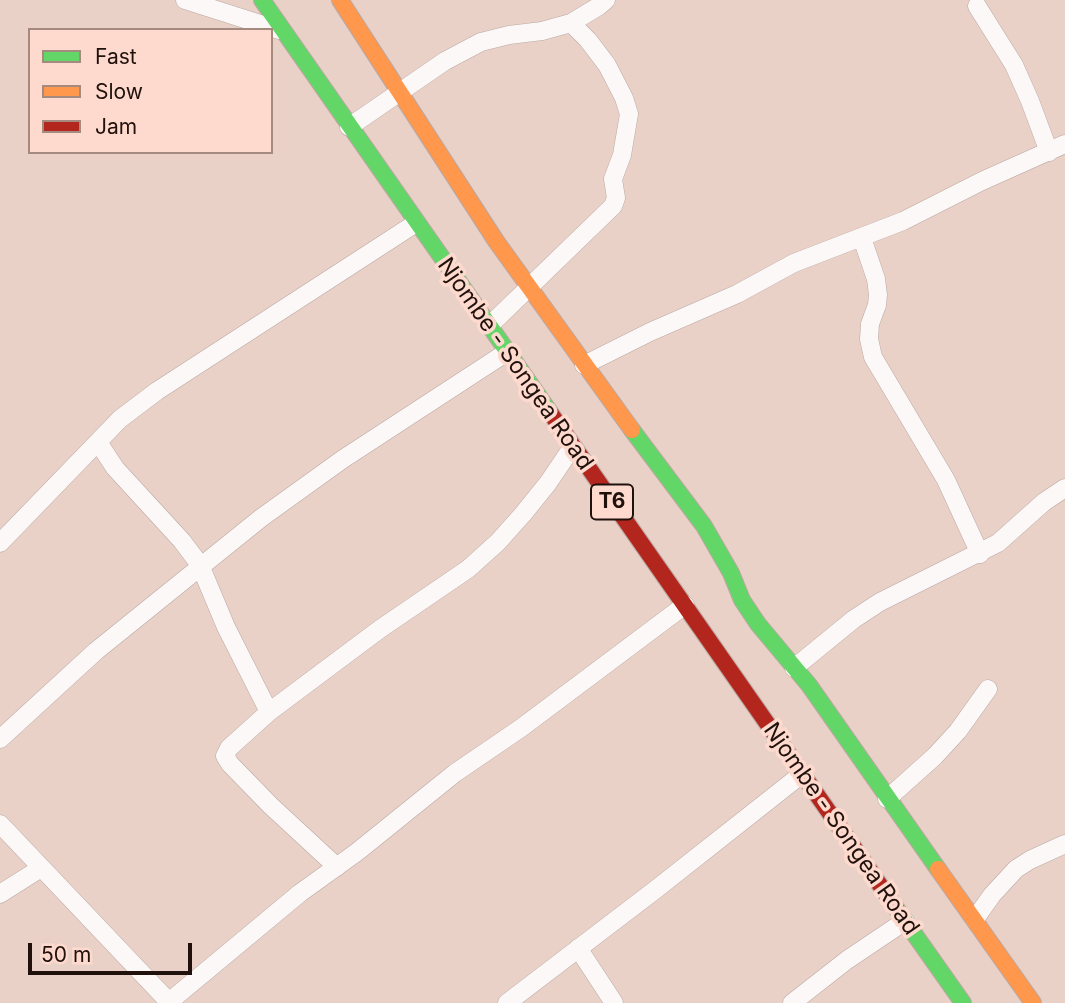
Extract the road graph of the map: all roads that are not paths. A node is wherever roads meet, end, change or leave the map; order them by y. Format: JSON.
{"nodes":[{"id":1,"x":185,"y":0,"type":"edge"},
{"id":2,"x":340,"y":0,"type":"edge"},
{"id":3,"x":606,"y":0,"type":"edge"},
{"id":4,"x":267,"y":2,"type":"edge"},
{"id":5,"x":976,"y":6,"type":"dead end"},
{"id":6,"x":571,"y":23,"type":"junction"},
{"id":7,"x":273,"y":28,"type":"edge"},
{"id":8,"x":273,"y":28,"type":"edge"},
{"id":9,"x":282,"y":31,"type":"junction"},
{"id":10,"x":399,"y":92,"type":"junction"},
{"id":11,"x":349,"y":127,"type":"junction"},
{"id":12,"x":1057,"y":148,"type":"edge"},
{"id":13,"x":416,"y":223,"type":"junction"},
{"id":14,"x":862,"y":237,"type":"junction"},
{"id":15,"x":530,"y":287,"type":"junction"},
{"id":16,"x":489,"y":326,"type":"junction"},
{"id":17,"x":507,"y":352,"type":"junction"},
{"id":18,"x":584,"y":365,"type":"junction"},
{"id":19,"x":98,"y":442,"type":"junction"},
{"id":20,"x":573,"y":446,"type":"junction"},
{"id":21,"x":1065,"y":488,"type":"edge"},
{"id":22,"x":0,"y":543,"type":"edge"},
{"id":23,"x":980,"y":554,"type":"junction"},
{"id":24,"x":200,"y":565,"type":"junction"},
{"id":25,"x":685,"y":606,"type":"junction"},
{"id":26,"x":794,"y":668,"type":"junction"},
{"id":27,"x":988,"y":689,"type":"dead end"},
{"id":28,"x":270,"y":712,"type":"junction"},
{"id":29,"x":0,"y":739,"type":"edge"},
{"id":30,"x":802,"y":774,"type":"junction"},
{"id":31,"x":887,"y":799,"type":"junction"},
{"id":32,"x":0,"y":824,"type":"edge"},
{"id":33,"x":1065,"y":844,"type":"edge"},
{"id":34,"x":337,"y":867,"type":"junction"},
{"id":35,"x":41,"y":869,"type":"junction"},
{"id":36,"x":0,"y":894,"type":"edge"},
{"id":37,"x":975,"y":919,"type":"junction"},
{"id":38,"x":905,"y":921,"type":"junction"},
{"id":39,"x":578,"y":948,"type":"junction"},
{"id":40,"x":170,"y":1002,"type":"edge"},
{"id":41,"x":507,"y":1003,"type":"edge"},
{"id":42,"x":614,"y":1003,"type":"edge"},
{"id":43,"x":792,"y":1003,"type":"edge"},
{"id":44,"x":962,"y":1003,"type":"edge"},
{"id":45,"x":1033,"y":1003,"type":"edge"}],
"edges":[{"from":1,"to":7,"type":"street"},
{"from":2,"to":10,"type":"main road"},
{"from":3,"to":6,"type":"street"},
{"from":4,"to":9,"type":"main road","name":"Njombe - Songea Road","number":"T6"},
{"from":5,"to":12,"type":"street"},
{"from":6,"to":10,"type":"street"},
{"from":6,"to":15,"type":"street"},
{"from":8,"to":9,"type":"street"},
{"from":9,"to":11,"type":"main road","name":"Njombe - Songea Road","number":"T6"},
{"from":10,"to":11,"type":"street"},
{"from":10,"to":15,"type":"main road"},
{"from":11,"to":13,"type":"main road","name":"Njombe - Songea Road","number":"T6"},
{"from":12,"to":14,"type":"street"},
{"from":13,"to":16,"type":"main road","name":"Njombe - Songea Road","number":"T6"},
{"from":13,"to":19,"type":"street"},
{"from":14,"to":18,"type":"street"},
{"from":14,"to":23,"type":"street"},
{"from":15,"to":16,"type":"street"},
{"from":15,"to":18,"type":"main road"},
{"from":16,"to":17,"type":"main road","name":"Njombe - Songea Road","number":"T6"},
{"from":17,"to":20,"type":"main road","name":"Njombe - Songea Road","number":"T6"},
{"from":17,"to":24,"type":"street"},
{"from":18,"to":26,"type":"main road"},
{"from":19,"to":22,"type":"street"},
{"from":19,"to":24,"type":"street"},
{"from":20,"to":25,"type":"main road","name":"Njombe - Songea Road","number":"T6"},
{"from":20,"to":28,"type":"street"},
{"from":21,"to":23,"type":"street"},
{"from":23,"to":26,"type":"street"},
{"from":24,"to":28,"type":"street"},
{"from":24,"to":29,"type":"street"},
{"from":25,"to":30,"type":"main road","name":"Njombe - Songea Road","number":"T6"},
{"from":25,"to":34,"type":"street"},
{"from":26,"to":31,"type":"main road"},
{"from":27,"to":31,"type":"street"},
{"from":28,"to":34,"type":"street"},
{"from":30,"to":38,"type":"main road","name":"Njombe - Songea Road","number":"T6"},
{"from":30,"to":39,"type":"street"},
{"from":31,"to":37,"type":"main road"},
{"from":32,"to":35,"type":"street"},
{"from":33,"to":37,"type":"street"},
{"from":34,"to":40,"type":"street"},
{"from":35,"to":36,"type":"street"},
{"from":35,"to":40,"type":"street"},
{"from":37,"to":45,"type":"main road"},
{"from":38,"to":43,"type":"street"},
{"from":38,"to":44,"type":"main road","name":"Njombe - Songea Road","number":"T6"},
{"from":39,"to":41,"type":"street"},
{"from":39,"to":42,"type":"street"}]}
